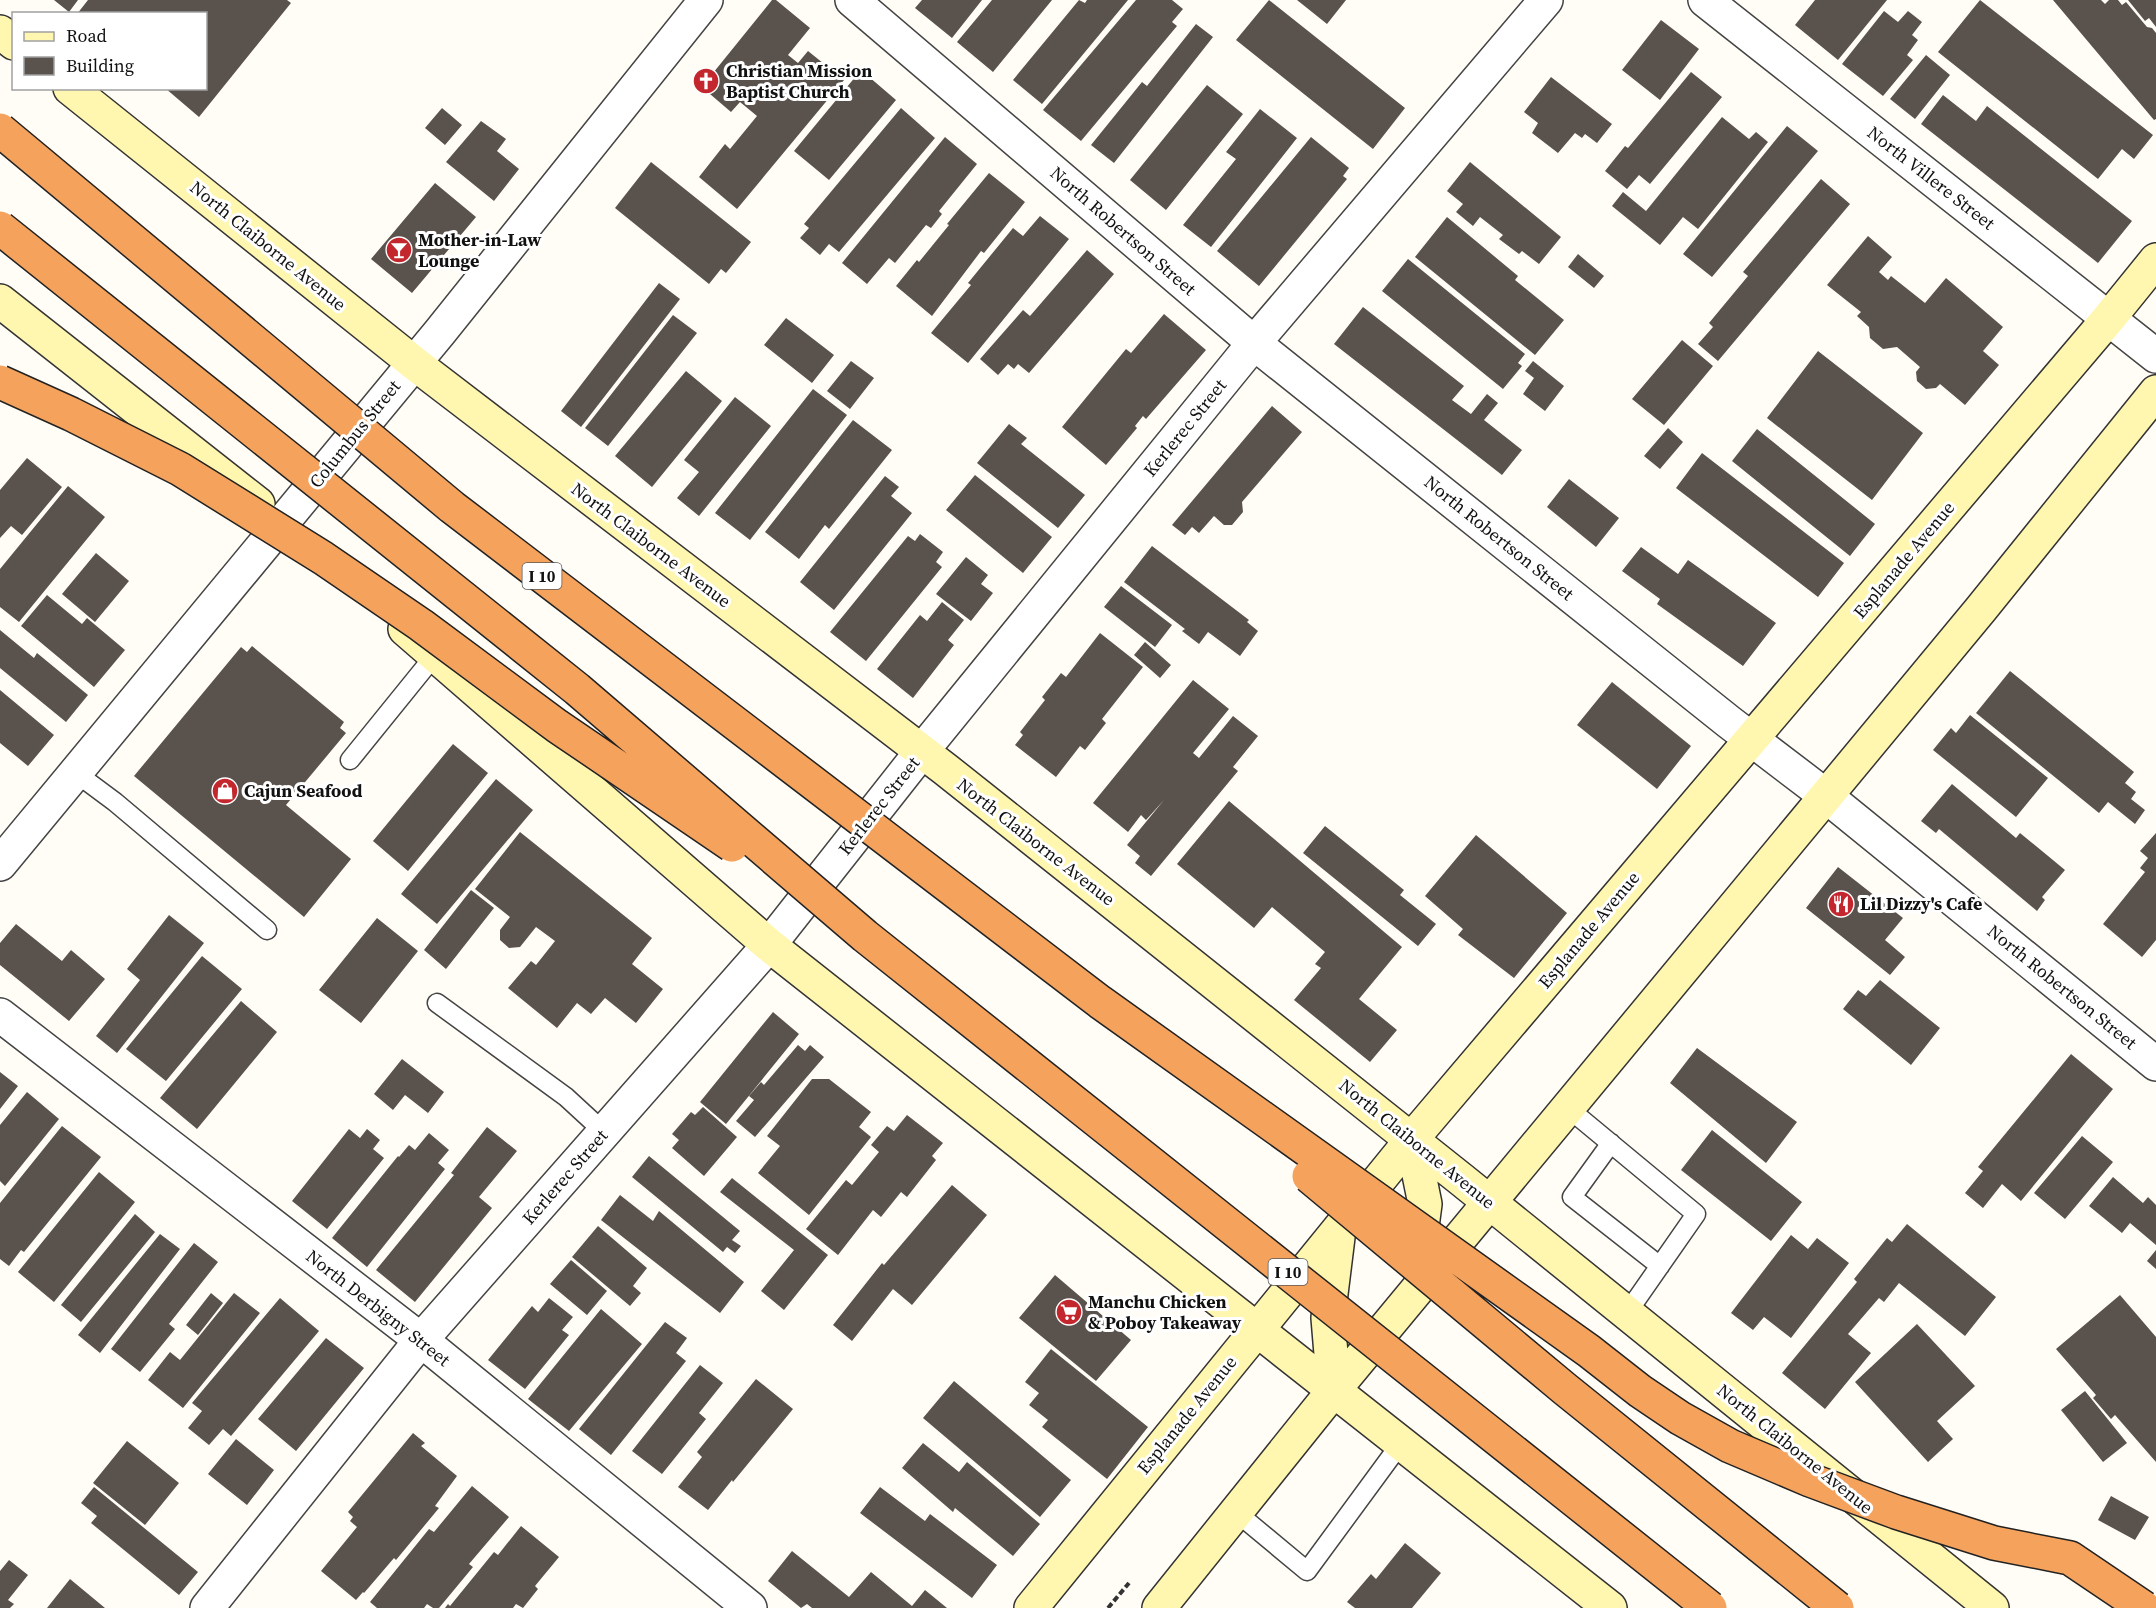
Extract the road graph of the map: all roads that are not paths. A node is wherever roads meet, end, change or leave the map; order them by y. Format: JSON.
{"nodes":[{"id":1,"x":706,"y":0,"type":"edge"},
{"id":2,"x":852,"y":0,"type":"edge"},
{"id":3,"x":1546,"y":0,"type":"edge"},
{"id":4,"x":1705,"y":0,"type":"edge"},
{"id":5,"x":0,"y":32,"type":"edge"},
{"id":6,"x":12,"y":41,"type":"edge"},
{"id":7,"x":73,"y":90,"type":"edge"},
{"id":8,"x":0,"y":130,"type":"edge"},
{"id":9,"x":0,"y":228,"type":"edge"},
{"id":10,"x":2156,"y":260,"type":"edge"},
{"id":11,"x":0,"y":302,"type":"edge"},
{"id":12,"x":2109,"y":318,"type":"junction"},
{"id":13,"x":1254,"y":343,"type":"junction"},
{"id":14,"x":2156,"y":356,"type":"edge"},
{"id":15,"x":414,"y":363,"type":"junction"},
{"id":16,"x":0,"y":382,"type":"edge"},
{"id":17,"x":2156,"y":392,"type":"edge"},
{"id":18,"x":282,"y":523,"type":"junction"},
{"id":19,"x":435,"y":655,"type":"junction"},
{"id":20,"x":1752,"y":739,"type":"junction"},
{"id":21,"x":922,"y":752,"type":"junction"},
{"id":22,"x":350,"y":760,"type":"dead end"},
{"id":23,"x":76,"y":773,"type":"junction"},
{"id":24,"x":1826,"y":796,"type":"junction"},
{"id":25,"x":0,"y":864,"type":"edge"},
{"id":26,"x":267,"y":930,"type":"dead end"},
{"id":27,"x":865,"y":936,"type":"junction"},
{"id":28,"x":769,"y":945,"type":"junction"},
{"id":29,"x":1100,"y":1002,"type":"junction"},
{"id":30,"x":437,"y":1003,"type":"dead end"},
{"id":31,"x":0,"y":1015,"type":"edge"},
{"id":32,"x":2156,"y":1064,"type":"edge"},
{"id":33,"x":1568,"y":1108,"type":"junction"},
{"id":34,"x":604,"y":1132,"type":"junction"},
{"id":35,"x":1412,"y":1140,"type":"junction"},
{"id":36,"x":1611,"y":1143,"type":"junction"},
{"id":37,"x":1490,"y":1202,"type":"junction"},
{"id":38,"x":1339,"y":1229,"type":"junction"},
{"id":39,"x":1660,"y":1266,"type":"junction"},
{"id":40,"x":1414,"y":1294,"type":"junction"},
{"id":41,"x":1627,"y":1313,"type":"junction"},
{"id":42,"x":1256,"y":1329,"type":"junction"},
{"id":43,"x":421,"y":1340,"type":"junction"},
{"id":44,"x":1334,"y":1390,"type":"junction"},
{"id":45,"x":1401,"y":1443,"type":"junction"},
{"id":46,"x":1236,"y":1512,"type":"junction"},
{"id":47,"x":207,"y":1608,"type":"edge"},
{"id":48,"x":750,"y":1608,"type":"edge"},
{"id":49,"x":1031,"y":1608,"type":"edge"},
{"id":50,"x":1159,"y":1608,"type":"edge"},
{"id":51,"x":1610,"y":1608,"type":"edge"},
{"id":52,"x":1710,"y":1608,"type":"edge"},
{"id":53,"x":1837,"y":1608,"type":"edge"},
{"id":54,"x":1992,"y":1608,"type":"edge"},
{"id":55,"x":2144,"y":1608,"type":"edge"}],
"edges":[{"from":1,"to":15,"type":"street","name":"Columbus Street"},
{"from":2,"to":13,"type":"street","name":"North Robertson Street"},
{"from":3,"to":13,"type":"street","name":"Kerlerec Street"},
{"from":4,"to":12,"type":"street","name":"North Villere Street"},
{"from":5,"to":6,"type":"main road"},
{"from":7,"to":15,"type":"main road","name":"North Claiborne Avenue"},
{"from":8,"to":29,"type":"highway","number":"I 10","bridge":true},
{"from":9,"to":27,"type":"highway","number":"I 10","bridge":true},
{"from":10,"to":12,"type":"main road","name":"Esplanade Avenue"},
{"from":11,"to":18,"type":"main road"},
{"from":12,"to":14,"type":"street","name":"North Villere Street"},
{"from":12,"to":20,"type":"main road","name":"Esplanade Avenue"},
{"from":13,"to":20,"type":"street","name":"North Robertson Street"},
{"from":13,"to":21,"type":"street","name":"Kerlerec Street"},
{"from":15,"to":18,"type":"street","name":"Columbus Street"},
{"from":15,"to":21,"type":"main road","name":"North Claiborne Avenue"},
{"from":16,"to":27,"type":"highway","bridge":true},
{"from":17,"to":24,"type":"main road"},
{"from":18,"to":19,"type":"main road"},
{"from":18,"to":23,"type":"street","name":"Columbus Street"},
{"from":19,"to":22,"type":"lane"},
{"from":19,"to":28,"type":"main road"},
{"from":20,"to":24,"type":"street","name":"North Robertson Street"},
{"from":20,"to":35,"type":"main road","name":"Esplanade Avenue"},
{"from":21,"to":28,"type":"street","name":"Kerlerec Street"},
{"from":21,"to":35,"type":"main road","name":"North Claiborne Avenue"},
{"from":23,"to":25,"type":"street","name":"Columbus Street"},
{"from":23,"to":26,"type":"lane"},
{"from":24,"to":32,"type":"street","name":"North Robertson Street"},
{"from":24,"to":33,"type":"main road"},
{"from":27,"to":52,"type":"highway","number":"I 10","bridge":true},
{"from":28,"to":34,"type":"street","name":"Kerlerec Street"},
{"from":28,"to":42,"type":"main road"},
{"from":29,"to":53,"type":"highway","number":"I 10","bridge":true},
{"from":29,"to":55,"type":"highway","bridge":true},
{"from":30,"to":34,"type":"lane"},
{"from":31,"to":43,"type":"street","name":"North Derbigny Street"},
{"from":33,"to":36,"type":"lane"},
{"from":33,"to":37,"type":"main road"},
{"from":34,"to":43,"type":"street","name":"Kerlerec Street"},
{"from":35,"to":37,"type":"main road","name":"North Claiborne Avenue"},
{"from":35,"to":38,"type":"main road","name":"Esplanade Avenue"},
{"from":35,"to":40,"type":"main road"},
{"from":36,"to":39,"type":"lane"},
{"from":36,"to":39,"type":"lane"},
{"from":37,"to":40,"type":"main road"},
{"from":37,"to":41,"type":"main road","name":"North Claiborne Avenue"},
{"from":38,"to":42,"type":"main road","name":"Esplanade Avenue"},
{"from":38,"to":44,"type":"main road"},
{"from":39,"to":41,"type":"lane"},
{"from":40,"to":44,"type":"main road"},
{"from":41,"to":54,"type":"main road","name":"North Claiborne Avenue"},
{"from":42,"to":44,"type":"main road"},
{"from":42,"to":49,"type":"main road","name":"Esplanade Avenue"},
{"from":43,"to":47,"type":"street","name":"Kerlerec Street"},
{"from":43,"to":48,"type":"street","name":"North Derbigny Street"},
{"from":44,"to":45,"type":"main road"},
{"from":44,"to":46,"type":"main road"},
{"from":45,"to":46,"type":"lane"},
{"from":45,"to":51,"type":"main road"},
{"from":46,"to":50,"type":"main road"}]}
